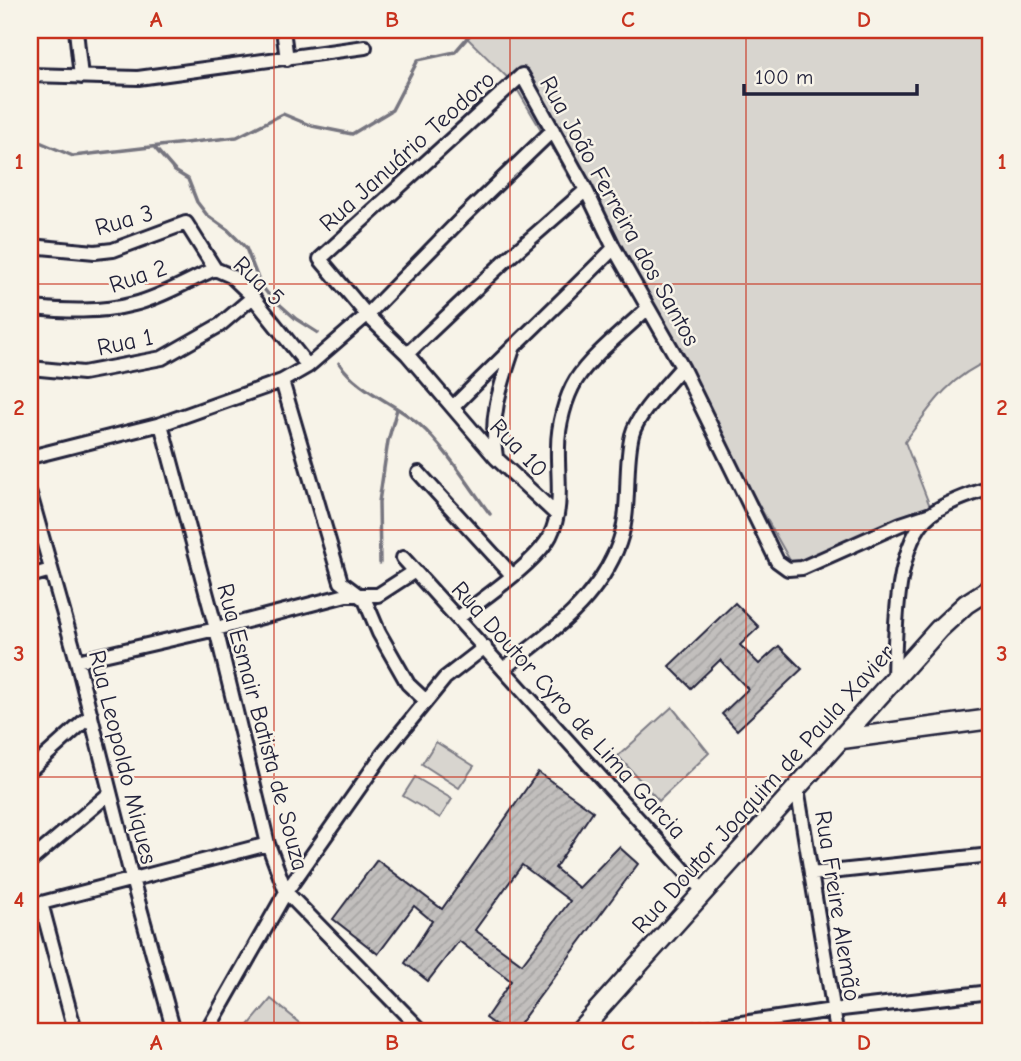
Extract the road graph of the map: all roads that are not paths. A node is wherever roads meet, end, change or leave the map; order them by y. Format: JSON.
{"nodes":[{"id":1,"x":76,"y":30,"type":"edge"},
{"id":2,"x":283,"y":30,"type":"edge"},
{"id":3,"x":365,"y":47,"type":"dead end"},
{"id":4,"x":287,"y":59,"type":"junction"},
{"id":5,"x":30,"y":75,"type":"edge"},
{"id":6,"x":522,"y":75,"type":"joint"},
{"id":7,"x":80,"y":77,"type":"junction"},
{"id":8,"x":553,"y":130,"type":"junction"},
{"id":9,"x":586,"y":190,"type":"junction"},
{"id":10,"x":186,"y":223,"type":"joint"},
{"id":11,"x":30,"y":246,"type":"edge"},
{"id":12,"x":614,"y":248,"type":"junction"},
{"id":13,"x":320,"y":259,"type":"joint"},
{"id":14,"x":215,"y":269,"type":"junction"},
{"id":15,"x":253,"y":297,"type":"junction"},
{"id":16,"x":648,"y":308,"type":"junction"},
{"id":17,"x":30,"y":309,"type":"edge"},
{"id":18,"x":367,"y":315,"type":"junction"},
{"id":19,"x":516,"y":342,"type":"junction"},
{"id":20,"x":407,"y":354,"type":"junction"},
{"id":21,"x":308,"y":366,"type":"junction"},
{"id":22,"x":682,"y":367,"type":"junction"},
{"id":23,"x":30,"y":368,"type":"edge"},
{"id":24,"x":282,"y":381,"type":"junction"},
{"id":25,"x":453,"y":407,"type":"junction"},
{"id":26,"x":161,"y":424,"type":"junction"},
{"id":27,"x":30,"y":457,"type":"edge"},
{"id":28,"x":496,"y":458,"type":"junction"},
{"id":29,"x":419,"y":473,"type":"dead end"},
{"id":30,"x":991,"y":488,"type":"edge"},
{"id":31,"x":30,"y":494,"type":"edge"},
{"id":32,"x":931,"y":514,"type":"junction"},
{"id":33,"x":557,"y":515,"type":"junction"},
{"id":34,"x":402,"y":558,"type":"dead end"},
{"id":35,"x":51,"y":570,"type":"junction"},
{"id":36,"x":415,"y":571,"type":"junction"},
{"id":37,"x":512,"y":575,"type":"junction"},
{"id":38,"x":30,"y":576,"type":"edge"},
{"id":39,"x":991,"y":588,"type":"edge"},
{"id":40,"x":360,"y":596,"type":"junction"},
{"id":41,"x":458,"y":618,"type":"junction"},
{"id":42,"x":216,"y":629,"type":"junction"},
{"id":43,"x":485,"y":647,"type":"junction"},
{"id":44,"x":77,"y":661,"type":"junction"},
{"id":45,"x":503,"y":669,"type":"junction"},
{"id":46,"x":894,"y":681,"type":"junction"},
{"id":47,"x":426,"y":701,"type":"junction"},
{"id":48,"x":91,"y":715,"type":"junction"},
{"id":49,"x":991,"y":719,"type":"edge"},
{"id":50,"x":842,"y":738,"type":"junction"},
{"id":51,"x":30,"y":770,"type":"edge"},
{"id":52,"x":797,"y":788,"type":"junction"},
{"id":53,"x":110,"y":793,"type":"junction"},
{"id":54,"x":268,"y":844,"type":"junction"},
{"id":55,"x":991,"y":855,"type":"edge"},
{"id":56,"x":30,"y":861,"type":"edge"},
{"id":57,"x":811,"y":874,"type":"junction"},
{"id":58,"x":132,"y":879,"type":"junction"},
{"id":59,"x":703,"y":891,"type":"junction"},
{"id":60,"x":286,"y":892,"type":"junction"},
{"id":61,"x":36,"y":904,"type":"edge"},
{"id":62,"x":991,"y":992,"type":"edge"},
{"id":63,"x":833,"y":1010,"type":"junction"},
{"id":64,"x":595,"y":1013,"type":"junction"},
{"id":65,"x":75,"y":1031,"type":"edge"},
{"id":66,"x":174,"y":1031,"type":"edge"},
{"id":67,"x":207,"y":1031,"type":"edge"},
{"id":68,"x":422,"y":1031,"type":"edge"},
{"id":69,"x":579,"y":1031,"type":"edge"},
{"id":70,"x":601,"y":1031,"type":"edge"},
{"id":71,"x":687,"y":1031,"type":"edge"},
{"id":72,"x":837,"y":1031,"type":"edge"}],
"edges":[{"from":1,"to":7,"type":"street"},
{"from":2,"to":4,"type":"street"},
{"from":3,"to":4,"type":"street"},
{"from":4,"to":7,"type":"street"},
{"from":5,"to":7,"type":"street"},
{"from":6,"to":8,"type":"street","name":"Rua João Ferreira dos Santos"},
{"from":6,"to":13,"type":"street","name":"Rua Januário Teodoro"},
{"from":8,"to":9,"type":"street","name":"Rua João Ferreira dos Santos"},
{"from":8,"to":18,"type":"street"},
{"from":9,"to":12,"type":"street","name":"Rua João Ferreira dos Santos"},
{"from":9,"to":20,"type":"street"},
{"from":10,"to":11,"type":"street","name":"Rua 3"},
{"from":10,"to":14,"type":"street","name":"Rua 5"},
{"from":12,"to":16,"type":"street","name":"Rua João Ferreira dos Santos"},
{"from":12,"to":19,"type":"street"},
{"from":13,"to":18,"type":"street","name":"Rua 10"},
{"from":14,"to":15,"type":"street","name":"Rua 5"},
{"from":14,"to":17,"type":"street","name":"Rua 2"},
{"from":15,"to":21,"type":"street","name":"Rua 5"},
{"from":15,"to":23,"type":"street","name":"Rua 1"},
{"from":16,"to":22,"type":"street","name":"Rua João Ferreira dos Santos"},
{"from":16,"to":33,"type":"street"},
{"from":18,"to":20,"type":"street","name":"Rua 10"},
{"from":18,"to":21,"type":"street"},
{"from":19,"to":25,"type":"street"},
{"from":19,"to":28,"type":"street"},
{"from":20,"to":25,"type":"street","name":"Rua 10"},
{"from":21,"to":24,"type":"street"},
{"from":22,"to":32,"type":"street","name":"Rua João Ferreira dos Santos"},
{"from":22,"to":45,"type":"street"},
{"from":24,"to":26,"type":"street"},
{"from":24,"to":40,"type":"street"},
{"from":25,"to":28,"type":"street","name":"Rua 10"},
{"from":26,"to":27,"type":"street"},
{"from":26,"to":42,"type":"street","name":"Rua Esmair Batista de Souza"},
{"from":28,"to":33,"type":"street","name":"Rua 10"},
{"from":29,"to":37,"type":"street"},
{"from":30,"to":32,"type":"street"},
{"from":31,"to":35,"type":"street","name":"Rua Leopoldo Miques"},
{"from":32,"to":46,"type":"street"},
{"from":33,"to":37,"type":"street"},
{"from":34,"to":36,"type":"street","name":"Rua Doutor Cyro de Lima Garcia"},
{"from":35,"to":38,"type":"street"},
{"from":35,"to":44,"type":"street","name":"Rua Leopoldo Miques"},
{"from":36,"to":40,"type":"street"},
{"from":36,"to":41,"type":"street","name":"Rua Doutor Cyro de Lima Garcia"},
{"from":37,"to":41,"type":"street"},
{"from":39,"to":46,"type":"main road","name":"Rua Doutor Joaquim de Paula Xavier"},
{"from":40,"to":42,"type":"street"},
{"from":40,"to":47,"type":"street"},
{"from":41,"to":43,"type":"street","name":"Rua Doutor Cyro de Lima Garcia"},
{"from":42,"to":44,"type":"street"},
{"from":42,"to":54,"type":"street","name":"Rua Esmair Batista de Souza"},
{"from":43,"to":45,"type":"street","name":"Rua Doutor Cyro de Lima Garcia"},
{"from":43,"to":47,"type":"street"},
{"from":44,"to":48,"type":"street","name":"Rua Leopoldo Miques"},
{"from":45,"to":59,"type":"street","name":"Rua Doutor Cyro de Lima Garcia"},
{"from":46,"to":50,"type":"main road","name":"Rua Doutor Joaquim de Paula Xavier"},
{"from":47,"to":60,"type":"street"},
{"from":48,"to":51,"type":"street"},
{"from":48,"to":53,"type":"street","name":"Rua Leopoldo Miques"},
{"from":49,"to":50,"type":"main road"},
{"from":50,"to":52,"type":"main road","name":"Rua Doutor Joaquim de Paula Xavier"},
{"from":52,"to":57,"type":"street","name":"Rua Freire Alemão"},
{"from":52,"to":59,"type":"main road","name":"Rua Doutor Joaquim de Paula Xavier"},
{"from":53,"to":56,"type":"street"},
{"from":53,"to":58,"type":"street","name":"Rua Leopoldo Miques"},
{"from":54,"to":58,"type":"street"},
{"from":54,"to":60,"type":"street","name":"Rua Esmair Batista de Souza"},
{"from":55,"to":57,"type":"street"},
{"from":57,"to":63,"type":"street","name":"Rua Freire Alemão"},
{"from":58,"to":61,"type":"street"},
{"from":58,"to":66,"type":"street","name":"Rua Leopoldo Miques"},
{"from":59,"to":64,"type":"main road","name":"Rua Doutor Joaquim de Paula Xavier"},
{"from":60,"to":67,"type":"street"},
{"from":60,"to":68,"type":"street","name":"Rua Esmair Batista de Souza"},
{"from":61,"to":65,"type":"street"},
{"from":62,"to":63,"type":"street"},
{"from":63,"to":71,"type":"street"},
{"from":63,"to":72,"type":"street","name":"Rua Freire Alemão"},
{"from":64,"to":69,"type":"main road","name":"Rua Doutor Joaquim de Paula Xavier"},
{"from":64,"to":70,"type":"main road"}]}
